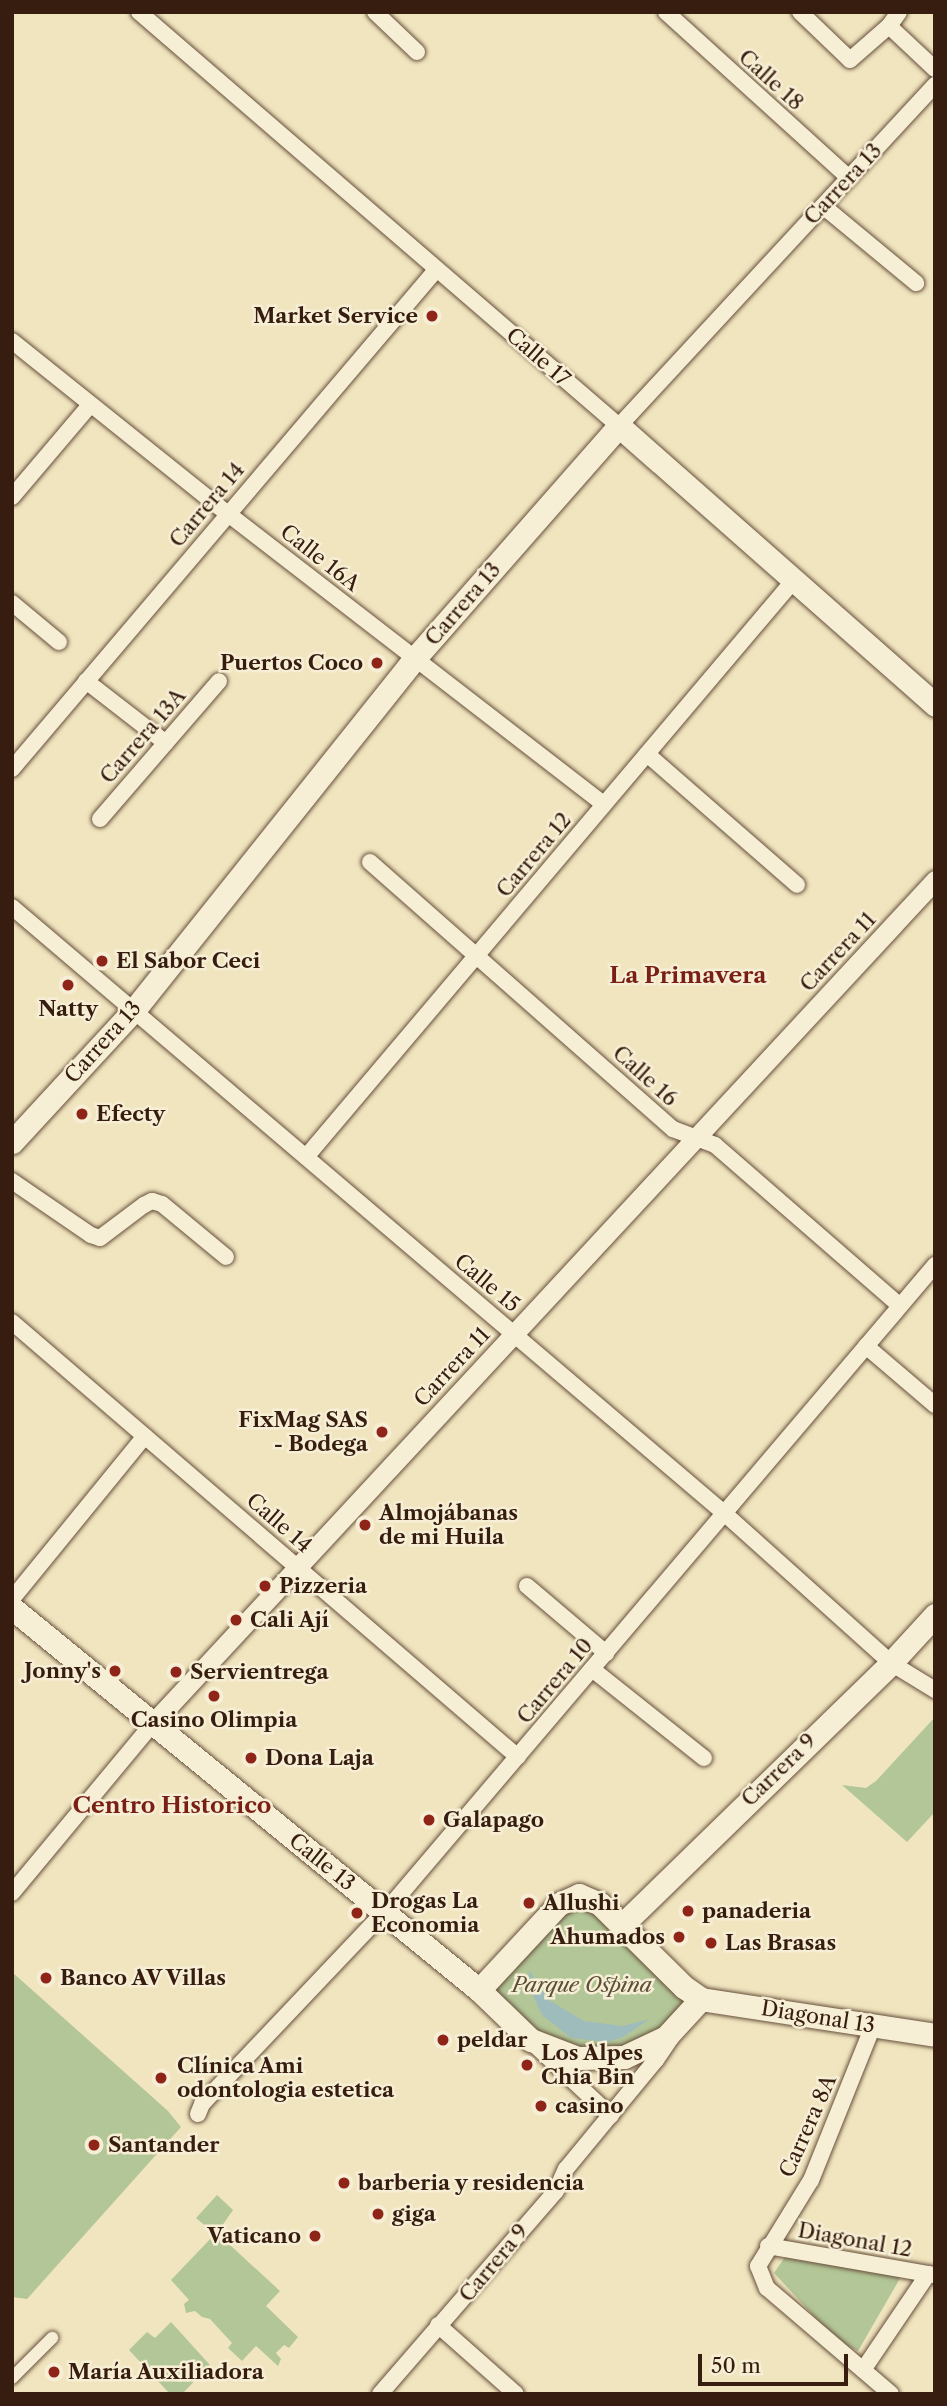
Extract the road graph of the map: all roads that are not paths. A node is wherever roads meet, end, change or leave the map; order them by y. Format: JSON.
{"nodes":[{"id":1,"x":139,"y":12,"type":"edge"},
{"id":2,"x":375,"y":12,"type":"edge"},
{"id":3,"x":666,"y":12,"type":"edge"},
{"id":4,"x":800,"y":12,"type":"edge"},
{"id":5,"x":899,"y":12,"type":"edge"},
{"id":6,"x":889,"y":26,"type":"junction"},
{"id":7,"x":417,"y":52,"type":"dead end"},
{"id":8,"x":935,"y":69,"type":"edge"},
{"id":9,"x":935,"y":85,"type":"edge"},
{"id":10,"x":849,"y":178,"type":"junction"},
{"id":11,"x":823,"y":206,"type":"junction"},
{"id":12,"x":436,"y":270,"type":"junction"},
{"id":13,"x":916,"y":283,"type":"dead end"},
{"id":14,"x":12,"y":341,"type":"edge"},
{"id":15,"x":90,"y":405,"type":"junction"},
{"id":16,"x":619,"y":426,"type":"junction"},
{"id":17,"x":12,"y":497,"type":"edge"},
{"id":18,"x":228,"y":513,"type":"junction"},
{"id":19,"x":794,"y":580,"type":"junction"},
{"id":20,"x":12,"y":603,"type":"edge"},
{"id":21,"x":59,"y":642,"type":"dead end"},
{"id":22,"x":415,"y":658,"type":"junction"},
{"id":23,"x":86,"y":681,"type":"junction"},
{"id":24,"x":219,"y":681,"type":"dead end"},
{"id":25,"x":935,"y":705,"type":"edge"},
{"id":26,"x":166,"y":743,"type":"junction"},
{"id":27,"x":647,"y":754,"type":"junction"},
{"id":28,"x":12,"y":769,"type":"edge"},
{"id":29,"x":604,"y":804,"type":"junction"},
{"id":30,"x":100,"y":819,"type":"dead end"},
{"id":31,"x":370,"y":862,"type":"dead end"},
{"id":32,"x":935,"y":880,"type":"edge"},
{"id":33,"x":797,"y":885,"type":"dead end"},
{"id":34,"x":12,"y":907,"type":"edge"},
{"id":35,"x":477,"y":954,"type":"junction"},
{"id":36,"x":134,"y":1010,"type":"junction"},
{"id":37,"x":695,"y":1139,"type":"junction"},
{"id":38,"x":12,"y":1142,"type":"edge"},
{"id":39,"x":306,"y":1157,"type":"junction"},
{"id":40,"x":12,"y":1181,"type":"edge"},
{"id":41,"x":226,"y":1257,"type":"dead end"},
{"id":42,"x":935,"y":1265,"type":"edge"},
{"id":43,"x":900,"y":1306,"type":"junction"},
{"id":44,"x":12,"y":1322,"type":"edge"},
{"id":45,"x":514,"y":1334,"type":"junction"},
{"id":46,"x":866,"y":1346,"type":"junction"},
{"id":47,"x":935,"y":1405,"type":"edge"},
{"id":48,"x":145,"y":1436,"type":"junction"},
{"id":49,"x":724,"y":1513,"type":"junction"},
{"id":50,"x":297,"y":1567,"type":"junction"},
{"id":51,"x":527,"y":1586,"type":"dead end"},
{"id":52,"x":12,"y":1599,"type":"edge"},
{"id":53,"x":12,"y":1608,"type":"edge"},
{"id":54,"x":935,"y":1615,"type":"edge"},
{"id":55,"x":606,"y":1653,"type":"junction"},
{"id":56,"x":891,"y":1662,"type":"junction"},
{"id":57,"x":592,"y":1669,"type":"junction"},
{"id":58,"x":935,"y":1690,"type":"edge"},
{"id":59,"x":153,"y":1723,"type":"junction"},
{"id":60,"x":518,"y":1757,"type":"junction"},
{"id":61,"x":704,"y":1758,"type":"dead end"},
{"id":62,"x":12,"y":1893,"type":"edge"},
{"id":63,"x":384,"y":1913,"type":"junction"},
{"id":64,"x":622,"y":1925,"type":"junction"},
{"id":65,"x":479,"y":1990,"type":"junction"},
{"id":66,"x":701,"y":1999,"type":"junction"},
{"id":67,"x":873,"y":2026,"type":"junction"},
{"id":68,"x":677,"y":2027,"type":"junction"},
{"id":69,"x":935,"y":2035,"type":"edge"},
{"id":70,"x":531,"y":2040,"type":"junction"},
{"id":71,"x":198,"y":2115,"type":"dead end"},
{"id":72,"x":611,"y":2116,"type":"junction"},
{"id":73,"x":768,"y":2246,"type":"junction"},
{"id":74,"x":931,"y":2274,"type":"edge"},
{"id":75,"x":438,"y":2325,"type":"junction"},
{"id":76,"x":52,"y":2338,"type":"dead end"},
{"id":77,"x":863,"y":2370,"type":"junction"},
{"id":78,"x":12,"y":2378,"type":"edge"},
{"id":79,"x":380,"y":2394,"type":"edge"},
{"id":80,"x":516,"y":2394,"type":"edge"},
{"id":81,"x":891,"y":2394,"type":"edge"}],
"edges":[{"from":1,"to":12,"type":"street","name":"Calle 17"},
{"from":2,"to":7,"type":"street"},
{"from":3,"to":10,"type":"street","name":"Calle 18"},
{"from":4,"to":6,"type":"street"},
{"from":5,"to":6,"type":"street"},
{"from":6,"to":8,"type":"street"},
{"from":9,"to":10,"type":"street","name":"Carrera 13"},
{"from":10,"to":11,"type":"street","name":"Carrera 13"},
{"from":11,"to":13,"type":"street"},
{"from":11,"to":16,"type":"street","name":"Carrera 13"},
{"from":12,"to":16,"type":"street","name":"Calle 17"},
{"from":12,"to":18,"type":"street","name":"Carrera 14"},
{"from":14,"to":15,"type":"street","name":"Calle 16A"},
{"from":15,"to":17,"type":"street"},
{"from":15,"to":18,"type":"street","name":"Calle 16A"},
{"from":16,"to":19,"type":"main road","name":"Calle 17"},
{"from":16,"to":22,"type":"main road","name":"Carrera 13"},
{"from":18,"to":22,"type":"street","name":"Calle 16A"},
{"from":18,"to":23,"type":"street","name":"Carrera 14"},
{"from":19,"to":25,"type":"main road","name":"Calle 17"},
{"from":19,"to":27,"type":"street","name":"Carrera 12"},
{"from":20,"to":21,"type":"street"},
{"from":22,"to":29,"type":"street","name":"Calle 16A"},
{"from":22,"to":36,"type":"main road","name":"Carrera 13"},
{"from":23,"to":26,"type":"street"},
{"from":23,"to":28,"type":"street","name":"Carrera 14"},
{"from":24,"to":26,"type":"street","name":"Carrera 13A"},
{"from":26,"to":30,"type":"street","name":"Carrera 13A"},
{"from":27,"to":29,"type":"street","name":"Carrera 12"},
{"from":27,"to":33,"type":"street"},
{"from":29,"to":35,"type":"street","name":"Carrera 12"},
{"from":31,"to":35,"type":"street","name":"Calle 16"},
{"from":32,"to":37,"type":"street","name":"Carrera 11"},
{"from":34,"to":36,"type":"street","name":"Calle 15"},
{"from":35,"to":37,"type":"street","name":"Calle 16"},
{"from":35,"to":39,"type":"street","name":"Carrera 12"},
{"from":36,"to":38,"type":"main road","name":"Carrera 13"},
{"from":36,"to":39,"type":"street","name":"Calle 15"},
{"from":37,"to":43,"type":"street","name":"Calle 16"},
{"from":37,"to":45,"type":"street","name":"Carrera 11"},
{"from":39,"to":45,"type":"street","name":"Calle 15"},
{"from":40,"to":41,"type":"street"},
{"from":42,"to":43,"type":"street","name":"Carrera 10"},
{"from":43,"to":46,"type":"street","name":"Carrera 10"},
{"from":44,"to":48,"type":"street","name":"Calle 14"},
{"from":45,"to":49,"type":"street","name":"Calle 15"},
{"from":45,"to":50,"type":"street","name":"Carrera 11"},
{"from":46,"to":47,"type":"street"},
{"from":46,"to":49,"type":"street","name":"Carrera 10"},
{"from":48,"to":50,"type":"street","name":"Calle 14"},
{"from":48,"to":52,"type":"street"},
{"from":49,"to":55,"type":"street","name":"Carrera 10"},
{"from":49,"to":56,"type":"street","name":"Calle 15"},
{"from":50,"to":59,"type":"street","name":"Carrera 11"},
{"from":50,"to":60,"type":"street","name":"Calle 14"},
{"from":51,"to":55,"type":"street"},
{"from":53,"to":59,"type":"main road","name":"Calle 13"},
{"from":54,"to":56,"type":"main road","name":"Carrera 9"},
{"from":55,"to":57,"type":"street","name":"Carrera 10"},
{"from":56,"to":58,"type":"street","name":"Calle 15"},
{"from":56,"to":64,"type":"main road","name":"Carrera 9"},
{"from":57,"to":60,"type":"street","name":"Carrera 10"},
{"from":57,"to":61,"type":"street"},
{"from":59,"to":62,"type":"street","name":"Carrera 11"},
{"from":59,"to":63,"type":"main road","name":"Calle 13"},
{"from":60,"to":63,"type":"street","name":"Carrera 10"},
{"from":63,"to":65,"type":"main road","name":"Calle 13"},
{"from":63,"to":71,"type":"street","name":"Carrera 10"},
{"from":64,"to":65,"type":"main road"},
{"from":64,"to":66,"type":"main road"},
{"from":65,"to":70,"type":"main road","name":"Calle 13"},
{"from":66,"to":67,"type":"main road","name":"Diagonal 13"},
{"from":66,"to":68,"type":"main road","name":"Calle 13"},
{"from":67,"to":69,"type":"main road","name":"Diagonal 13"},
{"from":67,"to":73,"type":"street","name":"Carrera 8A"},
{"from":68,"to":70,"type":"main road","name":"Calle 13"},
{"from":68,"to":72,"type":"street","name":"Carrera 9"},
{"from":70,"to":72,"type":"street","name":"Calle 13"},
{"from":72,"to":75,"type":"street","name":"Carrera 9"},
{"from":73,"to":74,"type":"street","name":"Diagonal 12"},
{"from":73,"to":77,"type":"street","name":"Carrera 8A"},
{"from":74,"to":77,"type":"street"},
{"from":75,"to":79,"type":"street","name":"Carrera 9"},
{"from":75,"to":80,"type":"street"},
{"from":76,"to":78,"type":"street"},
{"from":77,"to":81,"type":"street"}]}
